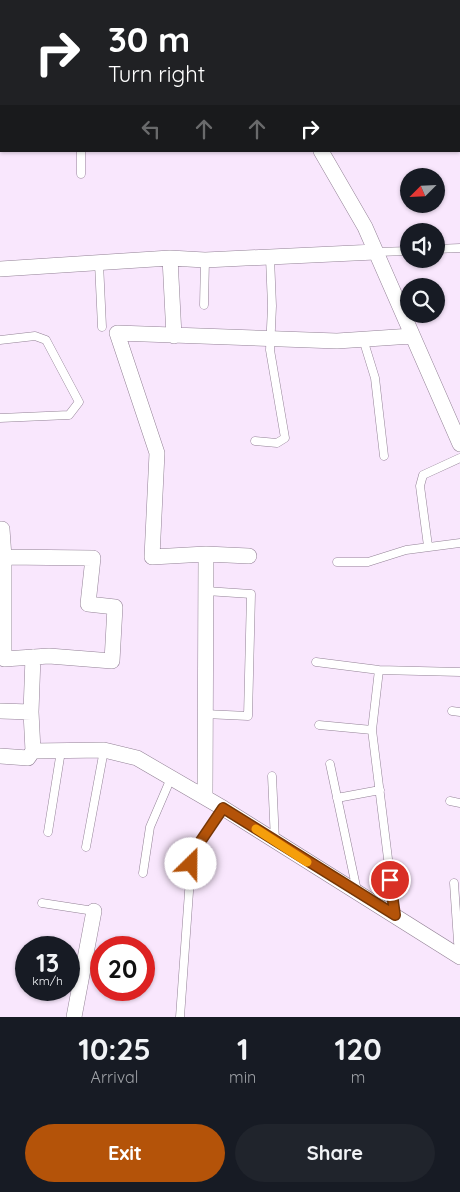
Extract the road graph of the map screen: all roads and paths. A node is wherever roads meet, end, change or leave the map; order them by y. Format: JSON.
{"nodes":[{"id":1,"x":81,"y":152,"type":"edge"},
{"id":2,"x":322,"y":152,"type":"edge"},
{"id":3,"x":81,"y":174,"type":"dead end"},
{"id":4,"x":460,"y":248,"type":"edge"},
{"id":5,"x":445,"y":249,"type":"edge"},
{"id":6,"x":400,"y":251,"type":"edge"},
{"id":7,"x":375,"y":252,"type":"junction"},
{"id":8,"x":170,"y":258,"type":"junction"},
{"id":9,"x":270,"y":258,"type":"junction"},
{"id":10,"x":205,"y":260,"type":"junction"},
{"id":11,"x":99,"y":263,"type":"junction"},
{"id":12,"x":0,"y":269,"type":"edge"},
{"id":13,"x":204,"y":306,"type":"dead end"},
{"id":14,"x":102,"y":327,"type":"dead end"},
{"id":15,"x":174,"y":336,"type":"junction"},
{"id":16,"x":412,"y":336,"type":"junction"},
{"id":17,"x":271,"y":339,"type":"junction"},
{"id":18,"x":363,"y":339,"type":"junction"},
{"id":19,"x":0,"y":340,"type":"edge"},
{"id":20,"x":444,"y":407,"type":"junction"},
{"id":21,"x":460,"y":407,"type":"edge"},
{"id":22,"x":0,"y":418,"type":"edge"},
{"id":23,"x":255,"y":441,"type":"dead end"},
{"id":24,"x":460,"y":444,"type":"edge"},
{"id":25,"x":384,"y":456,"type":"dead end"},
{"id":26,"x":460,"y":458,"type":"edge"},
{"id":27,"x":0,"y":529,"type":"edge"},
{"id":28,"x":460,"y":542,"type":"edge"},
{"id":29,"x":428,"y":546,"type":"junction"},
{"id":30,"x":206,"y":554,"type":"junction"},
{"id":31,"x":249,"y":556,"type":"dead end"},
{"id":32,"x":4,"y":557,"type":"junction"},
{"id":33,"x":337,"y":562,"type":"dead end"},
{"id":34,"x":206,"y":591,"type":"junction"},
{"id":35,"x":33,"y":657,"type":"junction"},
{"id":36,"x":316,"y":662,"type":"dead end"},
{"id":37,"x":379,"y":670,"type":"junction"},
{"id":38,"x":460,"y":672,"type":"edge"},
{"id":39,"x":0,"y":711,"type":"edge"},
{"id":40,"x":32,"y":712,"type":"junction"},
{"id":41,"x":205,"y":714,"type":"junction"},
{"id":42,"x":319,"y":725,"type":"dead end"},
{"id":43,"x":372,"y":730,"type":"junction"},
{"id":44,"x":104,"y":750,"type":"junction"},
{"id":45,"x":33,"y":751,"type":"junction"},
{"id":46,"x":61,"y":751,"type":"junction"},
{"id":47,"x":0,"y":756,"type":"edge"},
{"id":48,"x":330,"y":764,"type":"dead end"},
{"id":49,"x":272,"y":776,"type":"dead end"},
{"id":50,"x":172,"y":778,"type":"junction"},
{"id":51,"x":380,"y":790,"type":"junction"},
{"id":52,"x":205,"y":797,"type":"junction"},
{"id":53,"x":337,"y":798,"type":"junction"},
{"id":54,"x":450,"y":801,"type":"dead end"},
{"id":55,"x":460,"y":803,"type":"edge"},
{"id":56,"x":223,"y":808,"type":"junction"},
{"id":57,"x":48,"y":832,"type":"dead end"},
{"id":58,"x":275,"y":841,"type":"junction"},
{"id":59,"x":86,"y":847,"type":"dead end"},
{"id":60,"x":143,"y":873,"type":"dead end"},
{"id":61,"x":454,"y":883,"type":"dead end"},
{"id":62,"x":357,"y":893,"type":"junction"},
{"id":63,"x":42,"y":903,"type":"dead end"},
{"id":64,"x":94,"y":911,"type":"joint"},
{"id":65,"x":395,"y":915,"type":"junction"},
{"id":66,"x":459,"y":956,"type":"edge"},
{"id":67,"x":74,"y":1017,"type":"edge"},
{"id":68,"x":180,"y":1017,"type":"edge"}],
"edges":[{"from":1,"to":3,"type":"lane"},
{"from":2,"to":7,"type":"street"},
{"from":4,"to":5,"type":"lane"},
{"from":6,"to":7,"type":"lane"},
{"from":7,"to":9,"type":"street"},
{"from":7,"to":16,"type":"street"},
{"from":8,"to":10,"type":"street"},
{"from":8,"to":11,"type":"street"},
{"from":8,"to":15,"type":"street"},
{"from":9,"to":10,"type":"street"},
{"from":9,"to":17,"type":"lane"},
{"from":10,"to":13,"type":"lane"},
{"from":11,"to":12,"type":"street"},
{"from":11,"to":14,"type":"lane"},
{"from":15,"to":17,"type":"street"},
{"from":15,"to":30,"type":"street"},
{"from":16,"to":18,"type":"street"},
{"from":16,"to":20,"type":"street"},
{"from":17,"to":18,"type":"street"},
{"from":17,"to":23,"type":"lane"},
{"from":18,"to":25,"type":"lane"},
{"from":19,"to":22,"type":"lane"},
{"from":20,"to":21,"type":"street"},
{"from":20,"to":24,"type":"street"},
{"from":26,"to":29,"type":"lane"},
{"from":27,"to":32,"type":"street"},
{"from":28,"to":29,"type":"lane"},
{"from":29,"to":33,"type":"lane"},
{"from":30,"to":31,"type":"street"},
{"from":30,"to":34,"type":"street"},
{"from":32,"to":35,"type":"street"},
{"from":32,"to":35,"type":"street"},
{"from":34,"to":41,"type":"street"},
{"from":34,"to":41,"type":"lane"},
{"from":35,"to":40,"type":"street"},
{"from":36,"to":37,"type":"lane"},
{"from":37,"to":38,"type":"lane"},
{"from":37,"to":43,"type":"lane"},
{"from":39,"to":40,"type":"street"},
{"from":40,"to":45,"type":"street"},
{"from":41,"to":52,"type":"street"},
{"from":42,"to":43,"type":"lane"},
{"from":43,"to":51,"type":"lane"},
{"from":44,"to":46,"type":"street"},
{"from":44,"to":50,"type":"street"},
{"from":44,"to":59,"type":"lane"},
{"from":45,"to":46,"type":"street"},
{"from":45,"to":47,"type":"street"},
{"from":46,"to":57,"type":"lane"},
{"from":48,"to":53,"type":"lane"},
{"from":49,"to":58,"type":"lane"},
{"from":50,"to":52,"type":"street"},
{"from":50,"to":60,"type":"lane"},
{"from":51,"to":53,"type":"lane"},
{"from":51,"to":65,"type":"lane"},
{"from":52,"to":56,"type":"street"},
{"from":53,"to":62,"type":"lane"},
{"from":54,"to":55,"type":"lane"},
{"from":56,"to":58,"type":"street"},
{"from":56,"to":68,"type":"lane"},
{"from":58,"to":62,"type":"street"},
{"from":61,"to":66,"type":"lane"},
{"from":62,"to":65,"type":"street"},
{"from":63,"to":64,"type":"lane"},
{"from":64,"to":67,"type":"street"},
{"from":65,"to":66,"type":"street"}]}
